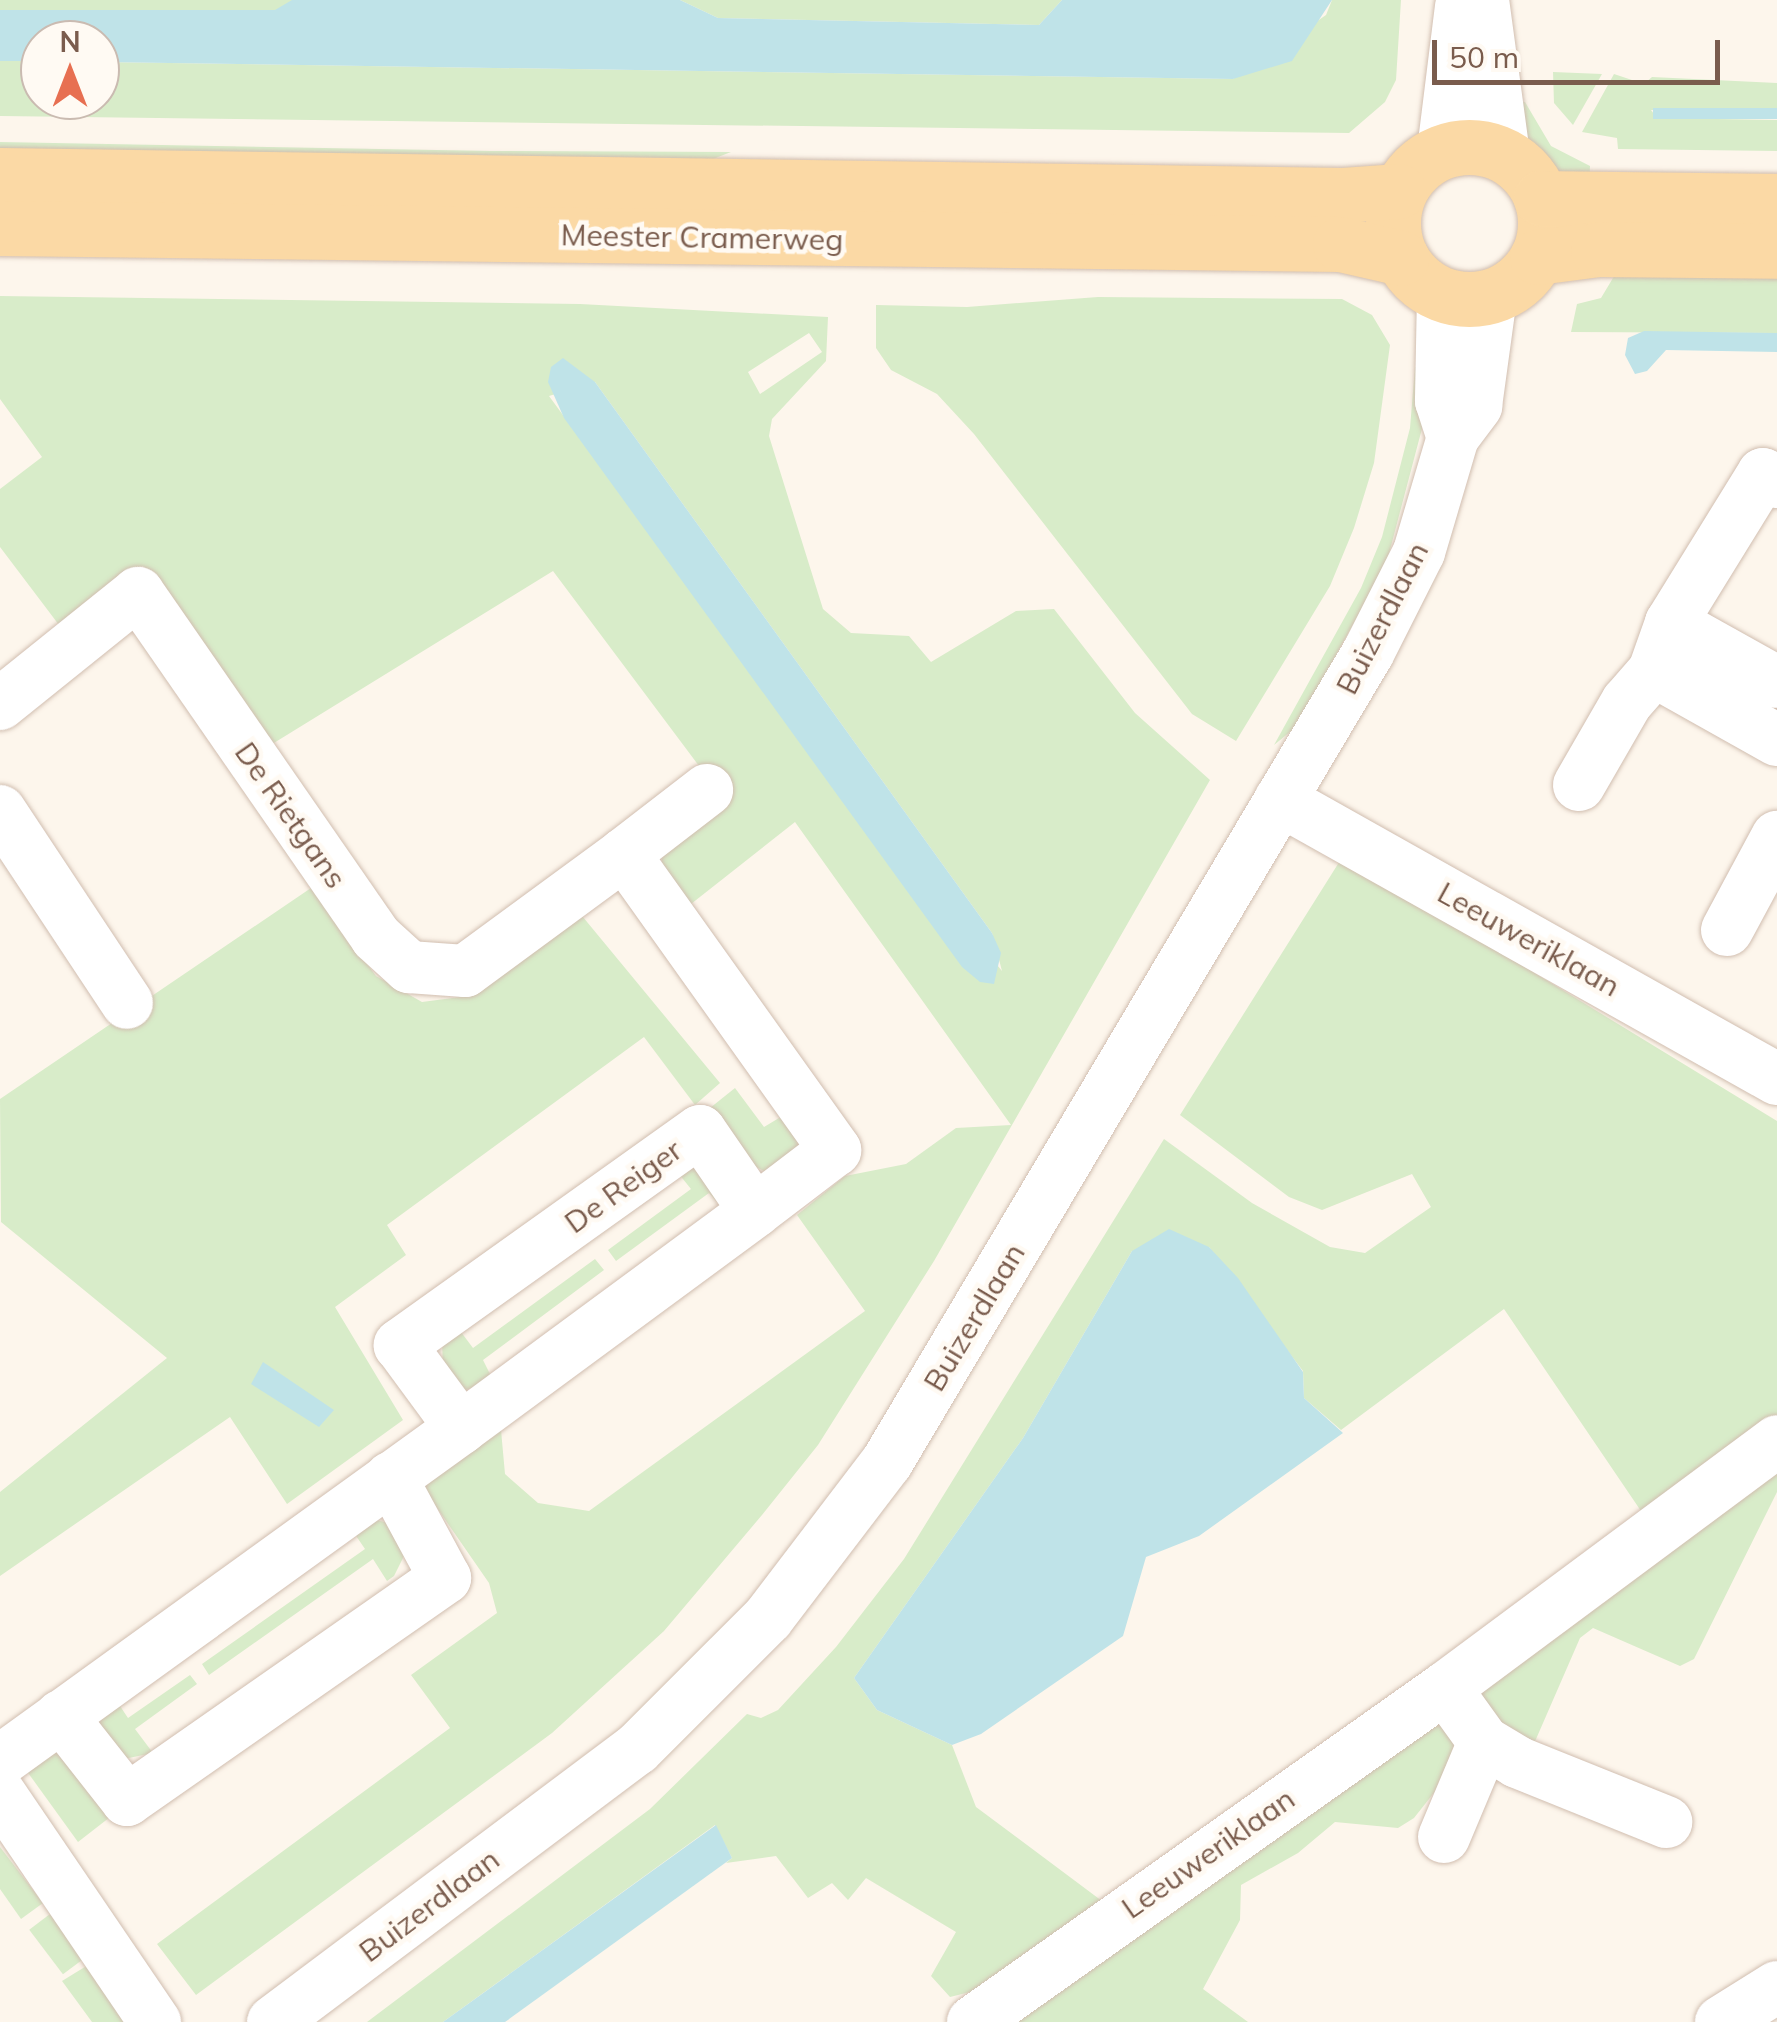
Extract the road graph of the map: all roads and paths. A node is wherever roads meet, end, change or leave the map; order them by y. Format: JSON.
{"nodes":[{"id":1,"x":1463,"y":0,"type":"edge"},
{"id":2,"x":1482,"y":0,"type":"edge"},
{"id":3,"x":1443,"y":151,"type":"junction"},
{"id":4,"x":1504,"y":154,"type":"junction"},
{"id":5,"x":0,"y":175,"type":"edge"},
{"id":6,"x":1399,"y":191,"type":"junction"},
{"id":7,"x":1541,"y":198,"type":"junction"},
{"id":8,"x":1777,"y":202,"type":"edge"},
{"id":9,"x":0,"y":228,"type":"edge"},
{"id":10,"x":1777,"y":251,"type":"edge"},
{"id":11,"x":1537,"y":257,"type":"junction"},
{"id":12,"x":1401,"y":258,"type":"junction"},
{"id":13,"x":1467,"y":296,"type":"junction"},
{"id":14,"x":1777,"y":482,"type":"edge"},
{"id":15,"x":1671,"y":623,"type":"junction"},
{"id":16,"x":1654,"y":671,"type":"junction"},
{"id":17,"x":1777,"y":682,"type":"edge"},
{"id":18,"x":0,"y":704,"type":"edge"},
{"id":19,"x":1777,"y":740,"type":"edge"},
{"id":20,"x":1578,"y":785,"type":"dead end"},
{"id":21,"x":706,"y":790,"type":"dead end"},
{"id":22,"x":1280,"y":800,"type":"junction"},
{"id":23,"x":0,"y":811,"type":"edge"},
{"id":24,"x":1777,"y":837,"type":"edge"},
{"id":25,"x":624,"y":854,"type":"junction"},
{"id":26,"x":1727,"y":930,"type":"dead end"},
{"id":27,"x":127,"y":1003,"type":"dead end"},
{"id":28,"x":1777,"y":1079,"type":"edge"},
{"id":29,"x":755,"y":1211,"type":"junction"},
{"id":30,"x":461,"y":1428,"type":"junction"},
{"id":31,"x":1777,"y":1441,"type":"edge"},
{"id":32,"x":390,"y":1478,"type":"junction"},
{"id":33,"x":1445,"y":1688,"type":"junction"},
{"id":34,"x":61,"y":1716,"type":"junction"},
{"id":35,"x":1484,"y":1742,"type":"junction"},
{"id":36,"x":0,"y":1761,"type":"edge"},
{"id":37,"x":0,"y":1794,"type":"edge"},
{"id":38,"x":1666,"y":1822,"type":"dead end"},
{"id":39,"x":1444,"y":1837,"type":"dead end"},
{"id":40,"x":1777,"y":1988,"type":"edge"},
{"id":41,"x":155,"y":2022,"type":"edge"},
{"id":42,"x":272,"y":2022,"type":"edge"},
{"id":43,"x":973,"y":2022,"type":"edge"},
{"id":44,"x":1721,"y":2022,"type":"edge"}],
"edges":[{"from":1,"to":3,"type":"street"},
{"from":2,"to":4,"type":"street"},
{"from":3,"to":4,"type":"main road"},
{"from":3,"to":6,"type":"main road"},
{"from":4,"to":7,"type":"main road"},
{"from":5,"to":6,"type":"main road","name":"Meester Cramerweg"},
{"from":6,"to":12,"type":"main road"},
{"from":7,"to":8,"type":"main road"},
{"from":7,"to":11,"type":"main road"},
{"from":9,"to":12,"type":"main road","name":"Meester Cramerweg"},
{"from":10,"to":11,"type":"main road"},
{"from":11,"to":13,"type":"main road"},
{"from":12,"to":13,"type":"main road"},
{"from":13,"to":22,"type":"street","name":"Buizerdlaan"},
{"from":14,"to":15,"type":"street"},
{"from":15,"to":16,"type":"street"},
{"from":15,"to":17,"type":"street"},
{"from":16,"to":19,"type":"street"},
{"from":16,"to":20,"type":"street"},
{"from":18,"to":25,"type":"street","name":"De Rietgans"},
{"from":21,"to":25,"type":"street","name":"De Rietgans"},
{"from":22,"to":28,"type":"street","name":"Leeuweriklaan"},
{"from":22,"to":42,"type":"street","name":"Buizerdlaan"},
{"from":23,"to":27,"type":"street"},
{"from":24,"to":26,"type":"street"},
{"from":25,"to":29,"type":"street"},
{"from":29,"to":30,"type":"street"},
{"from":29,"to":30,"type":"street","name":"De Reiger"},
{"from":30,"to":32,"type":"street"},
{"from":31,"to":33,"type":"street","name":"Leeuweriklaan"},
{"from":32,"to":34,"type":"street"},
{"from":32,"to":34,"type":"street"},
{"from":33,"to":35,"type":"street"},
{"from":33,"to":43,"type":"street","name":"Leeuweriklaan"},
{"from":34,"to":36,"type":"street"},
{"from":35,"to":38,"type":"street"},
{"from":35,"to":39,"type":"street"},
{"from":37,"to":41,"type":"street"},
{"from":40,"to":44,"type":"street"}]}
